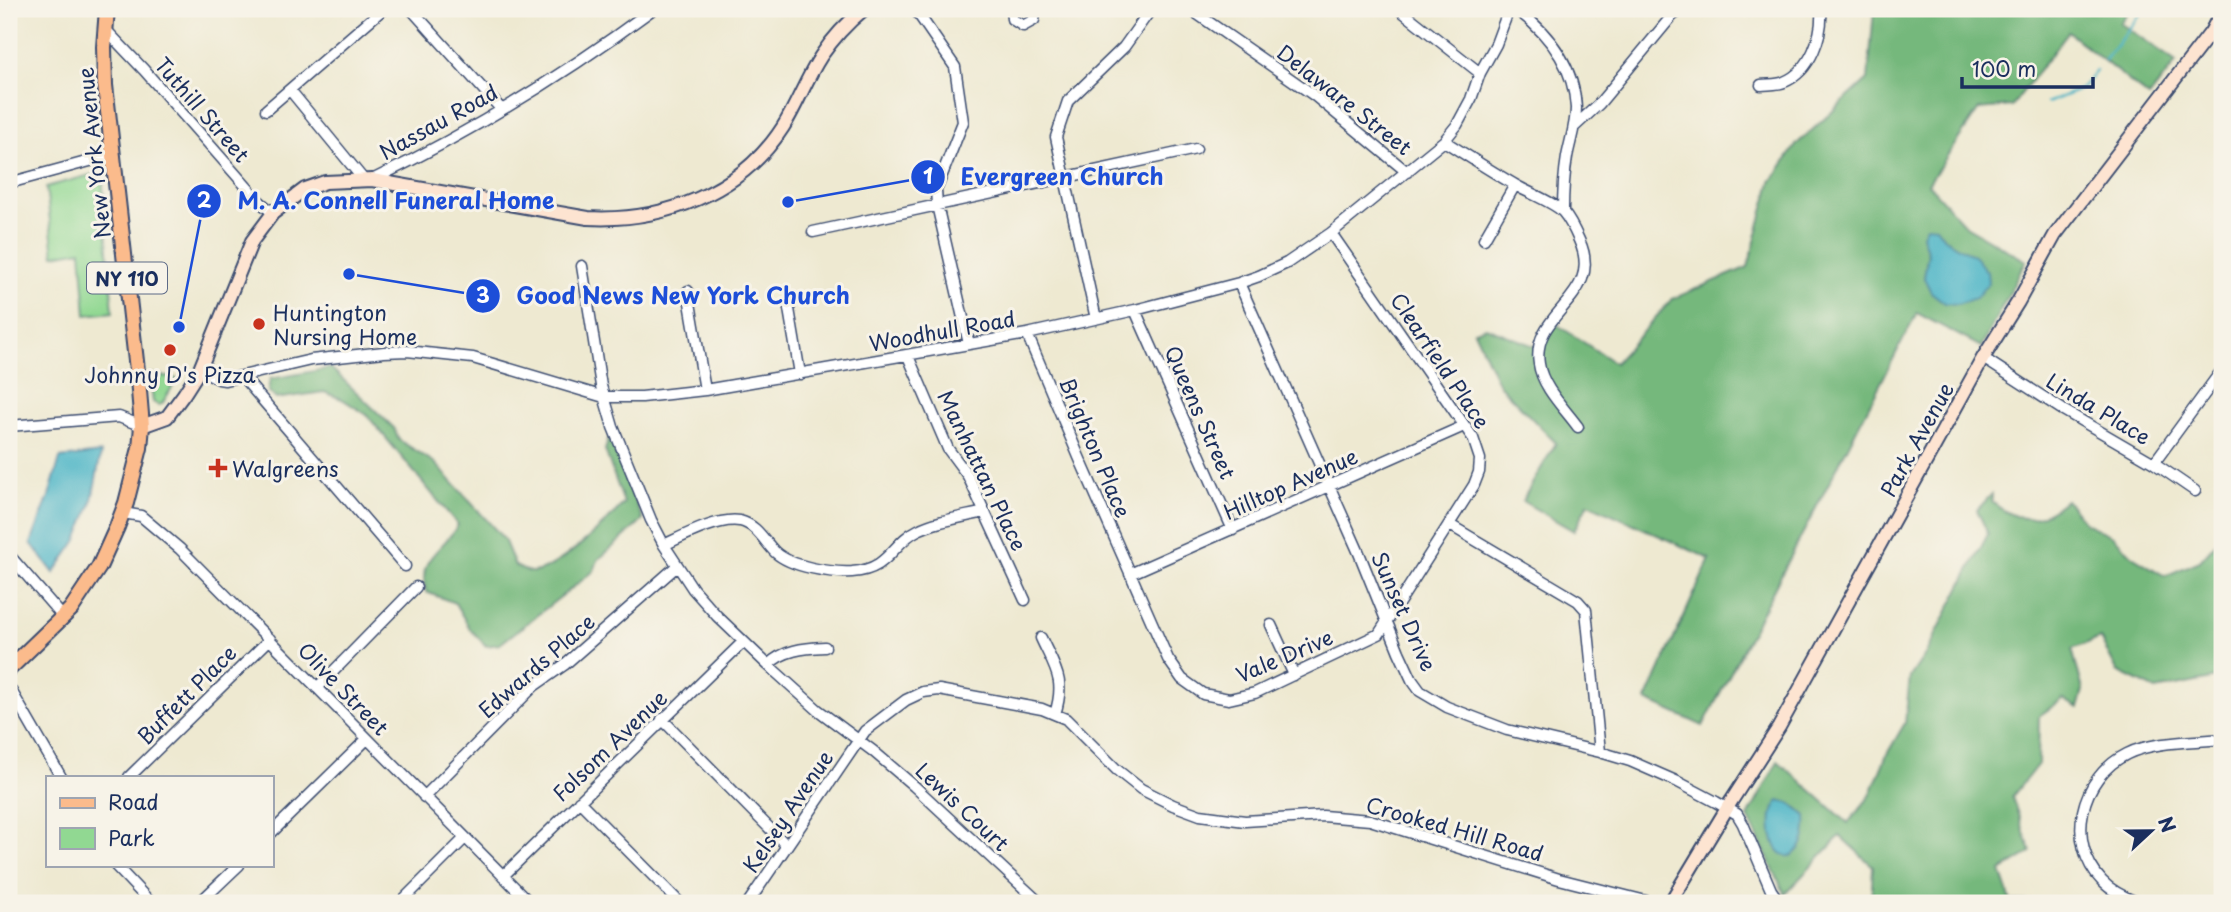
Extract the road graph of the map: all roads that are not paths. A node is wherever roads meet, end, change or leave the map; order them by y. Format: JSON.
{"nodes":[{"id":1,"x":107,"y":9,"type":"edge"},
{"id":2,"x":383,"y":9,"type":"edge"},
{"id":3,"x":411,"y":9,"type":"edge"},
{"id":4,"x":653,"y":9,"type":"edge"},
{"id":5,"x":864,"y":9,"type":"edge"},
{"id":6,"x":915,"y":9,"type":"edge"},
{"id":7,"x":1011,"y":9,"type":"edge"},
{"id":8,"x":1036,"y":9,"type":"edge"},
{"id":9,"x":1151,"y":9,"type":"edge"},
{"id":10,"x":1189,"y":9,"type":"edge"},
{"id":11,"x":1399,"y":9,"type":"edge"},
{"id":12,"x":1510,"y":9,"type":"edge"},
{"id":13,"x":1516,"y":9,"type":"edge"},
{"id":14,"x":1682,"y":9,"type":"edge"},
{"id":15,"x":1821,"y":9,"type":"edge"},
{"id":16,"x":2222,"y":11,"type":"edge"},
{"id":17,"x":105,"y":29,"type":"junction"},
{"id":18,"x":2217,"y":35,"type":"edge"},
{"id":19,"x":1480,"y":73,"type":"junction"},
{"id":20,"x":1761,"y":85,"type":"dead end"},
{"id":21,"x":290,"y":90,"type":"junction"},
{"id":22,"x":501,"y":109,"type":"junction"},
{"id":23,"x":266,"y":110,"type":"dead end"},
{"id":24,"x":1574,"y":127,"type":"junction"},
{"id":25,"x":1444,"y":141,"type":"junction"},
{"id":26,"x":1196,"y":149,"type":"dead end"},
{"id":27,"x":112,"y":155,"type":"junction"},
{"id":28,"x":1407,"y":172,"type":"junction"},
{"id":29,"x":1064,"y":177,"type":"junction"},
{"id":30,"x":368,"y":179,"type":"junction"},
{"id":31,"x":9,"y":183,"type":"edge"},
{"id":32,"x":1515,"y":186,"type":"junction"},
{"id":33,"x":937,"y":205,"type":"junction"},
{"id":34,"x":1563,"y":211,"type":"junction"},
{"id":35,"x":273,"y":213,"type":"junction"},
{"id":36,"x":813,"y":232,"type":"dead end"},
{"id":37,"x":1331,"y":233,"type":"junction"},
{"id":38,"x":1484,"y":239,"type":"dead end"},
{"id":39,"x":582,"y":267,"type":"dead end"},
{"id":40,"x":1239,"y":283,"type":"junction"},
{"id":41,"x":688,"y":291,"type":"dead end"},
{"id":42,"x":788,"y":303,"type":"dead end"},
{"id":43,"x":1135,"y":310,"type":"junction"},
{"id":44,"x":1096,"y":319,"type":"junction"},
{"id":45,"x":1027,"y":334,"type":"junction"},
{"id":46,"x":969,"y":344,"type":"junction"},
{"id":47,"x":908,"y":356,"type":"junction"},
{"id":48,"x":1983,"y":358,"type":"junction"},
{"id":49,"x":200,"y":369,"type":"junction"},
{"id":50,"x":2222,"y":372,"type":"edge"},
{"id":51,"x":800,"y":374,"type":"junction"},
{"id":52,"x":242,"y":376,"type":"junction"},
{"id":53,"x":705,"y":390,"type":"junction"},
{"id":54,"x":604,"y":397,"type":"junction"},
{"id":55,"x":9,"y":426,"type":"edge"},
{"id":56,"x":142,"y":426,"type":"junction"},
{"id":57,"x":1464,"y":426,"type":"junction"},
{"id":58,"x":1578,"y":427,"type":"dead end"},
{"id":59,"x":2154,"y":463,"type":"junction"},
{"id":60,"x":1329,"y":486,"type":"junction"},
{"id":61,"x":2195,"y":491,"type":"dead end"},
{"id":62,"x":985,"y":512,"type":"junction"},
{"id":63,"x":123,"y":513,"type":"junction"},
{"id":64,"x":1450,"y":525,"type":"junction"},
{"id":65,"x":1233,"y":530,"type":"junction"},
{"id":66,"x":664,"y":545,"type":"junction"},
{"id":67,"x":9,"y":555,"type":"edge"},
{"id":68,"x":405,"y":566,"type":"dead end"},
{"id":69,"x":677,"y":566,"type":"junction"},
{"id":70,"x":1130,"y":574,"type":"junction"},
{"id":71,"x":416,"y":587,"type":"dead end"},
{"id":72,"x":1025,"y":600,"type":"dead end"},
{"id":73,"x":63,"y":617,"type":"junction"},
{"id":74,"x":1387,"y":621,"type":"junction"},
{"id":75,"x":1271,"y":625,"type":"dead end"},
{"id":76,"x":1041,"y":638,"type":"dead end"},
{"id":77,"x":270,"y":639,"type":"junction"},
{"id":78,"x":743,"y":642,"type":"junction"},
{"id":79,"x":825,"y":647,"type":"dead end"},
{"id":80,"x":768,"y":665,"type":"junction"},
{"id":81,"x":9,"y":669,"type":"edge"},
{"id":82,"x":1294,"y":675,"type":"junction"},
{"id":83,"x":9,"y":687,"type":"edge"},
{"id":84,"x":317,"y":688,"type":"junction"},
{"id":85,"x":1055,"y":714,"type":"junction"},
{"id":86,"x":662,"y":719,"type":"junction"},
{"id":87,"x":2222,"y":739,"type":"edge"},
{"id":88,"x":366,"y":740,"type":"junction"},
{"id":89,"x":858,"y":740,"type":"junction"},
{"id":90,"x":1600,"y":752,"type":"junction"},
{"id":91,"x":60,"y":776,"type":"edge"},
{"id":92,"x":130,"y":776,"type":"edge"},
{"id":93,"x":424,"y":797,"type":"junction"},
{"id":94,"x":579,"y":801,"type":"junction"},
{"id":95,"x":1727,"y":808,"type":"junction"},
{"id":96,"x":273,"y":831,"type":"edge"},
{"id":97,"x":465,"y":838,"type":"junction"},
{"id":98,"x":786,"y":845,"type":"junction"},
{"id":99,"x":115,"y":866,"type":"edge"},
{"id":100,"x":238,"y":866,"type":"edge"},
{"id":101,"x":503,"y":876,"type":"junction"},
{"id":102,"x":752,"y":902,"type":"edge"},
{"id":103,"x":150,"y":903,"type":"edge"},
{"id":104,"x":199,"y":903,"type":"edge"},
{"id":105,"x":400,"y":903,"type":"edge"},
{"id":106,"x":530,"y":903,"type":"edge"},
{"id":107,"x":680,"y":903,"type":"edge"},
{"id":108,"x":1040,"y":903,"type":"edge"},
{"id":109,"x":1654,"y":903,"type":"edge"},
{"id":110,"x":1670,"y":903,"type":"edge"},
{"id":111,"x":1780,"y":903,"type":"edge"},
{"id":112,"x":2139,"y":903,"type":"edge"}],
"edges":[{"from":1,"to":17,"type":"main road","name":"New York Avenue","number":"NY 110"},
{"from":2,"to":21,"type":"street"},
{"from":3,"to":22,"type":"street"},
{"from":4,"to":22,"type":"street","name":"Nassau Road"},
{"from":5,"to":30,"type":"main road"},
{"from":6,"to":33,"type":"street"},
{"from":7,"to":8,"type":"street"},
{"from":9,"to":29,"type":"street"},
{"from":10,"to":28,"type":"street","name":"Delaware Street"},
{"from":11,"to":19,"type":"street"},
{"from":12,"to":19,"type":"street","name":"Woodhull Road"},
{"from":13,"to":24,"type":"street"},
{"from":14,"to":24,"type":"street"},
{"from":15,"to":20,"type":"street"},
{"from":16,"to":18,"type":"main road","name":"Park Avenue"},
{"from":17,"to":27,"type":"main road","name":"New York Avenue","number":"NY 110"},
{"from":17,"to":35,"type":"street","name":"Tuthill Street"},
{"from":18,"to":48,"type":"main road","name":"Park Avenue"},
{"from":19,"to":25,"type":"street","name":"Woodhull Road"},
{"from":21,"to":23,"type":"street"},
{"from":21,"to":30,"type":"street"},
{"from":22,"to":30,"type":"street","name":"Nassau Road"},
{"from":24,"to":34,"type":"street"},
{"from":25,"to":28,"type":"street","name":"Woodhull Road"},
{"from":25,"to":32,"type":"street"},
{"from":26,"to":29,"type":"street"},
{"from":27,"to":31,"type":"street"},
{"from":27,"to":56,"type":"main road","name":"New York Avenue","number":"NY 110"},
{"from":28,"to":37,"type":"street","name":"Woodhull Road"},
{"from":29,"to":33,"type":"street"},
{"from":29,"to":44,"type":"street"},
{"from":30,"to":35,"type":"main road","name":"Nassau Road"},
{"from":32,"to":34,"type":"street"},
{"from":32,"to":38,"type":"street"},
{"from":33,"to":36,"type":"street"},
{"from":33,"to":46,"type":"street"},
{"from":34,"to":58,"type":"street"},
{"from":35,"to":49,"type":"main road","name":"Nassau Road"},
{"from":37,"to":40,"type":"street","name":"Woodhull Road"},
{"from":37,"to":57,"type":"street","name":"Clearfield Place"},
{"from":39,"to":54,"type":"street"},
{"from":40,"to":43,"type":"street","name":"Woodhull Road"},
{"from":40,"to":60,"type":"street","name":"Sunset Drive"},
{"from":41,"to":53,"type":"street"},
{"from":42,"to":51,"type":"street"},
{"from":43,"to":44,"type":"street","name":"Woodhull Road"},
{"from":43,"to":65,"type":"street","name":"Queens Street"},
{"from":44,"to":45,"type":"street","name":"Woodhull Road"},
{"from":45,"to":46,"type":"street","name":"Woodhull Road"},
{"from":45,"to":70,"type":"street","name":"Brighton Place"},
{"from":46,"to":47,"type":"street","name":"Woodhull Road"},
{"from":47,"to":51,"type":"street","name":"Woodhull Road"},
{"from":47,"to":62,"type":"street","name":"Manhattan Place"},
{"from":48,"to":59,"type":"street","name":"Linda Place"},
{"from":48,"to":95,"type":"main road","name":"Park Avenue"},
{"from":49,"to":52,"type":"street"},
{"from":49,"to":56,"type":"main road","name":"Nassau Road"},
{"from":50,"to":59,"type":"street"},
{"from":51,"to":53,"type":"street","name":"Woodhull Road"},
{"from":52,"to":54,"type":"street","name":"Woodhull Road"},
{"from":52,"to":68,"type":"street"},
{"from":53,"to":54,"type":"street","name":"Woodhull Road"},
{"from":54,"to":66,"type":"street"},
{"from":55,"to":56,"type":"street"},
{"from":56,"to":63,"type":"main road","name":"New York Avenue","number":"NY 110"},
{"from":57,"to":60,"type":"street","name":"Hilltop Avenue"},
{"from":57,"to":64,"type":"street","name":"Clearfield Place"},
{"from":59,"to":61,"type":"street","name":"Linda Place"},
{"from":60,"to":65,"type":"street","name":"Hilltop Avenue"},
{"from":60,"to":74,"type":"street","name":"Sunset Drive"},
{"from":62,"to":66,"type":"street"},
{"from":62,"to":72,"type":"street","name":"Manhattan Place"},
{"from":63,"to":73,"type":"main road","name":"New York Avenue","number":"NY 110"},
{"from":63,"to":77,"type":"street","name":"Olive Street"},
{"from":64,"to":74,"type":"street","name":"Clearfield Place"},
{"from":64,"to":90,"type":"street"},
{"from":65,"to":70,"type":"street","name":"Hilltop Avenue"},
{"from":66,"to":69,"type":"street"},
{"from":67,"to":73,"type":"street"},
{"from":69,"to":78,"type":"street"},
{"from":69,"to":93,"type":"street","name":"Edwards Place"},
{"from":70,"to":82,"type":"street","name":"Vale Drive"},
{"from":71,"to":84,"type":"street"},
{"from":73,"to":81,"type":"main road","name":"New York Avenue","number":"NY 110"},
{"from":74,"to":82,"type":"street","name":"Vale Drive"},
{"from":74,"to":90,"type":"street","name":"Sunset Drive"},
{"from":75,"to":82,"type":"street"},
{"from":76,"to":85,"type":"street"},
{"from":77,"to":84,"type":"street","name":"Olive Street"},
{"from":77,"to":92,"type":"street","name":"Buffett Place"},
{"from":78,"to":80,"type":"street"},
{"from":78,"to":86,"type":"street","name":"Folsom Avenue"},
{"from":79,"to":80,"type":"street"},
{"from":80,"to":89,"type":"street"},
{"from":83,"to":91,"type":"street"},
{"from":84,"to":88,"type":"street","name":"Olive Street"},
{"from":85,"to":89,"type":"street","name":"Crooked Hill Road"},
{"from":85,"to":109,"type":"street","name":"Crooked Hill Road"},
{"from":86,"to":94,"type":"street","name":"Folsom Avenue"},
{"from":86,"to":98,"type":"street"},
{"from":87,"to":112,"type":"street"},
{"from":88,"to":93,"type":"street","name":"Olive Street"},
{"from":88,"to":96,"type":"street"},
{"from":89,"to":98,"type":"street","name":"Kelsey Avenue"},
{"from":89,"to":108,"type":"street","name":"Lewis Court"},
{"from":90,"to":95,"type":"street","name":"Sunset Drive"},
{"from":93,"to":97,"type":"street","name":"Olive Street"},
{"from":94,"to":101,"type":"street","name":"Folsom Avenue"},
{"from":94,"to":107,"type":"street"},
{"from":95,"to":110,"type":"main road","name":"Park Avenue"},
{"from":95,"to":111,"type":"street"},
{"from":97,"to":101,"type":"street","name":"Olive Street"},
{"from":97,"to":105,"type":"street"},
{"from":98,"to":102,"type":"street","name":"Kelsey Avenue"},
{"from":99,"to":103,"type":"street"},
{"from":100,"to":104,"type":"street"},
{"from":101,"to":106,"type":"street","name":"Olive Street"}]}
